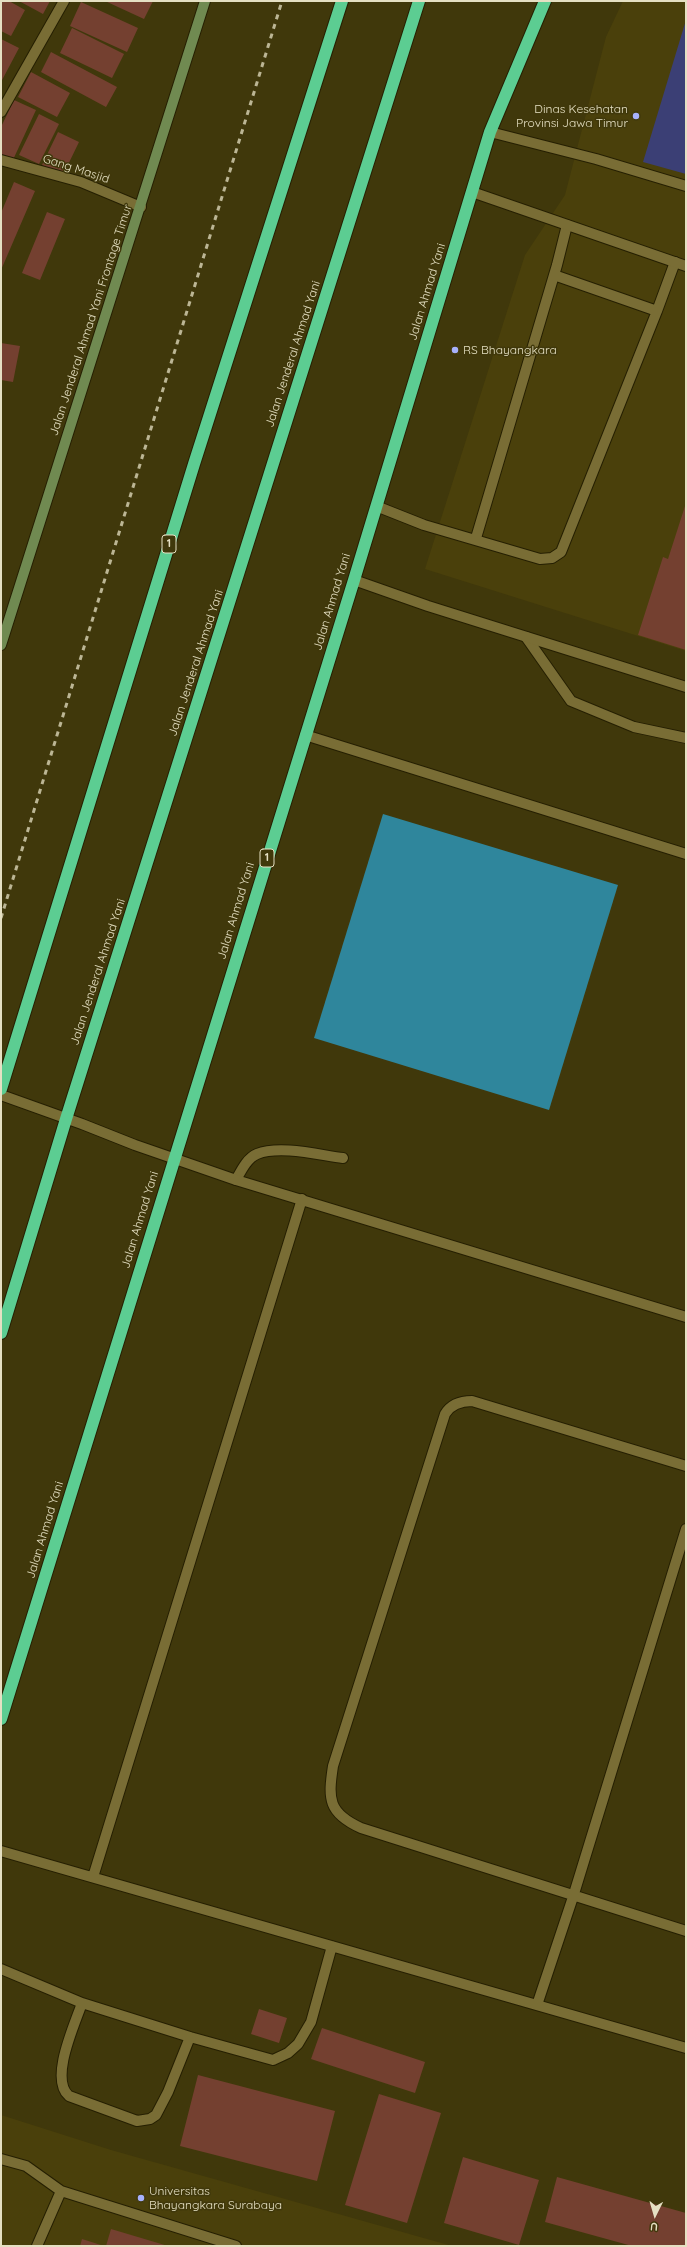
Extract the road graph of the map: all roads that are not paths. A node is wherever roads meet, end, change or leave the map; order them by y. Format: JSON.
{"nodes":[{"id":1,"x":64,"y":1,"type":"edge"},
{"id":2,"x":205,"y":1,"type":"edge"},
{"id":3,"x":342,"y":1,"type":"edge"},
{"id":4,"x":419,"y":1,"type":"edge"},
{"id":5,"x":545,"y":1,"type":"edge"},
{"id":6,"x":1,"y":112,"type":"edge"},
{"id":7,"x":490,"y":132,"type":"junction"},
{"id":8,"x":1,"y":160,"type":"edge"},
{"id":9,"x":686,"y":186,"type":"edge"},
{"id":10,"x":472,"y":192,"type":"junction"},
{"id":11,"x":141,"y":207,"type":"junction"},
{"id":12,"x":567,"y":225,"type":"junction"},
{"id":13,"x":675,"y":262,"type":"junction"},
{"id":14,"x":686,"y":266,"type":"edge"},
{"id":15,"x":554,"y":275,"type":"junction"},
{"id":16,"x":657,"y":311,"type":"junction"},
{"id":17,"x":376,"y":506,"type":"junction"},
{"id":18,"x":476,"y":538,"type":"junction"},
{"id":19,"x":354,"y":580,"type":"junction"},
{"id":20,"x":526,"y":637,"type":"junction"},
{"id":21,"x":1,"y":646,"type":"edge"},
{"id":22,"x":686,"y":687,"type":"edge"},
{"id":23,"x":305,"y":735,"type":"junction"},
{"id":24,"x":686,"y":738,"type":"edge"},
{"id":25,"x":686,"y":854,"type":"edge"},
{"id":26,"x":1,"y":1089,"type":"edge"},
{"id":27,"x":1,"y":1095,"type":"edge"},
{"id":28,"x":66,"y":1119,"type":"junction"},
{"id":29,"x":174,"y":1158,"type":"junction"},
{"id":30,"x":343,"y":1158,"type":"dead end"},
{"id":31,"x":236,"y":1180,"type":"junction"},
{"id":32,"x":302,"y":1200,"type":"junction"},
{"id":33,"x":686,"y":1317,"type":"edge"},
{"id":34,"x":1,"y":1333,"type":"edge"},
{"id":35,"x":686,"y":1466,"type":"edge"},
{"id":36,"x":686,"y":1529,"type":"edge"},
{"id":37,"x":1,"y":1719,"type":"edge"},
{"id":38,"x":1,"y":1850,"type":"edge"},
{"id":39,"x":93,"y":1877,"type":"junction"},
{"id":40,"x":573,"y":1897,"type":"junction"},
{"id":41,"x":686,"y":1931,"type":"edge"},
{"id":42,"x":332,"y":1946,"type":"junction"},
{"id":43,"x":1,"y":1969,"type":"edge"},
{"id":44,"x":82,"y":2003,"type":"junction"},
{"id":45,"x":537,"y":2005,"type":"junction"},
{"id":46,"x":190,"y":2037,"type":"junction"},
{"id":47,"x":686,"y":2048,"type":"edge"},
{"id":48,"x":1,"y":2159,"type":"edge"},
{"id":49,"x":60,"y":2190,"type":"junction"},
{"id":50,"x":37,"y":2246,"type":"edge"},
{"id":51,"x":236,"y":2246,"type":"edge"}],
"edges":[{"from":1,"to":6,"type":"street"},
{"from":2,"to":11,"type":"street","name":"Jalan Jenderal Ahmad Yani Frontage Timur"},
{"from":3,"to":26,"type":"highway","number":"1"},
{"from":4,"to":28,"type":"highway","name":"Jalan Jenderal Ahmad Yani"},
{"from":5,"to":7,"type":"highway","name":"Jalan Ahmad Yani","number":"1"},
{"from":7,"to":9,"type":"street"},
{"from":7,"to":10,"type":"highway","name":"Jalan Ahmad Yani","number":"1"},
{"from":8,"to":11,"type":"street","name":"Gang Masjid"},
{"from":10,"to":12,"type":"street"},
{"from":10,"to":17,"type":"highway","name":"Jalan Ahmad Yani","number":"1"},
{"from":11,"to":21,"type":"street","name":"Jalan Jenderal Ahmad Yani Frontage Timur"},
{"from":12,"to":13,"type":"street"},
{"from":12,"to":15,"type":"street"},
{"from":13,"to":14,"type":"street"},
{"from":13,"to":16,"type":"street"},
{"from":15,"to":16,"type":"street"},
{"from":15,"to":18,"type":"street"},
{"from":16,"to":18,"type":"street"},
{"from":17,"to":18,"type":"street"},
{"from":17,"to":19,"type":"highway","name":"Jalan Ahmad Yani","number":"1"},
{"from":19,"to":20,"type":"street"},
{"from":19,"to":23,"type":"highway","name":"Jalan Ahmad Yani","number":"1"},
{"from":20,"to":22,"type":"street"},
{"from":20,"to":24,"type":"street"},
{"from":23,"to":25,"type":"street"},
{"from":23,"to":29,"type":"highway","name":"Jalan Ahmad Yani","number":"1"},
{"from":27,"to":28,"type":"street"},
{"from":28,"to":29,"type":"street"},
{"from":28,"to":34,"type":"highway","name":"Jalan Jenderal Ahmad Yani"},
{"from":29,"to":31,"type":"street"},
{"from":29,"to":37,"type":"highway","name":"Jalan Ahmad Yani","number":"1"},
{"from":30,"to":31,"type":"street"},
{"from":31,"to":32,"type":"street"},
{"from":32,"to":33,"type":"street"},
{"from":32,"to":39,"type":"street"},
{"from":35,"to":40,"type":"street"},
{"from":36,"to":40,"type":"street"},
{"from":38,"to":39,"type":"street"},
{"from":39,"to":42,"type":"street"},
{"from":40,"to":41,"type":"street"},
{"from":40,"to":45,"type":"street"},
{"from":42,"to":45,"type":"street"},
{"from":42,"to":46,"type":"street"},
{"from":43,"to":44,"type":"street"},
{"from":44,"to":46,"type":"street"},
{"from":44,"to":46,"type":"street"},
{"from":45,"to":47,"type":"street"},
{"from":48,"to":49,"type":"street"},
{"from":49,"to":50,"type":"street"},
{"from":49,"to":51,"type":"street"}]}
